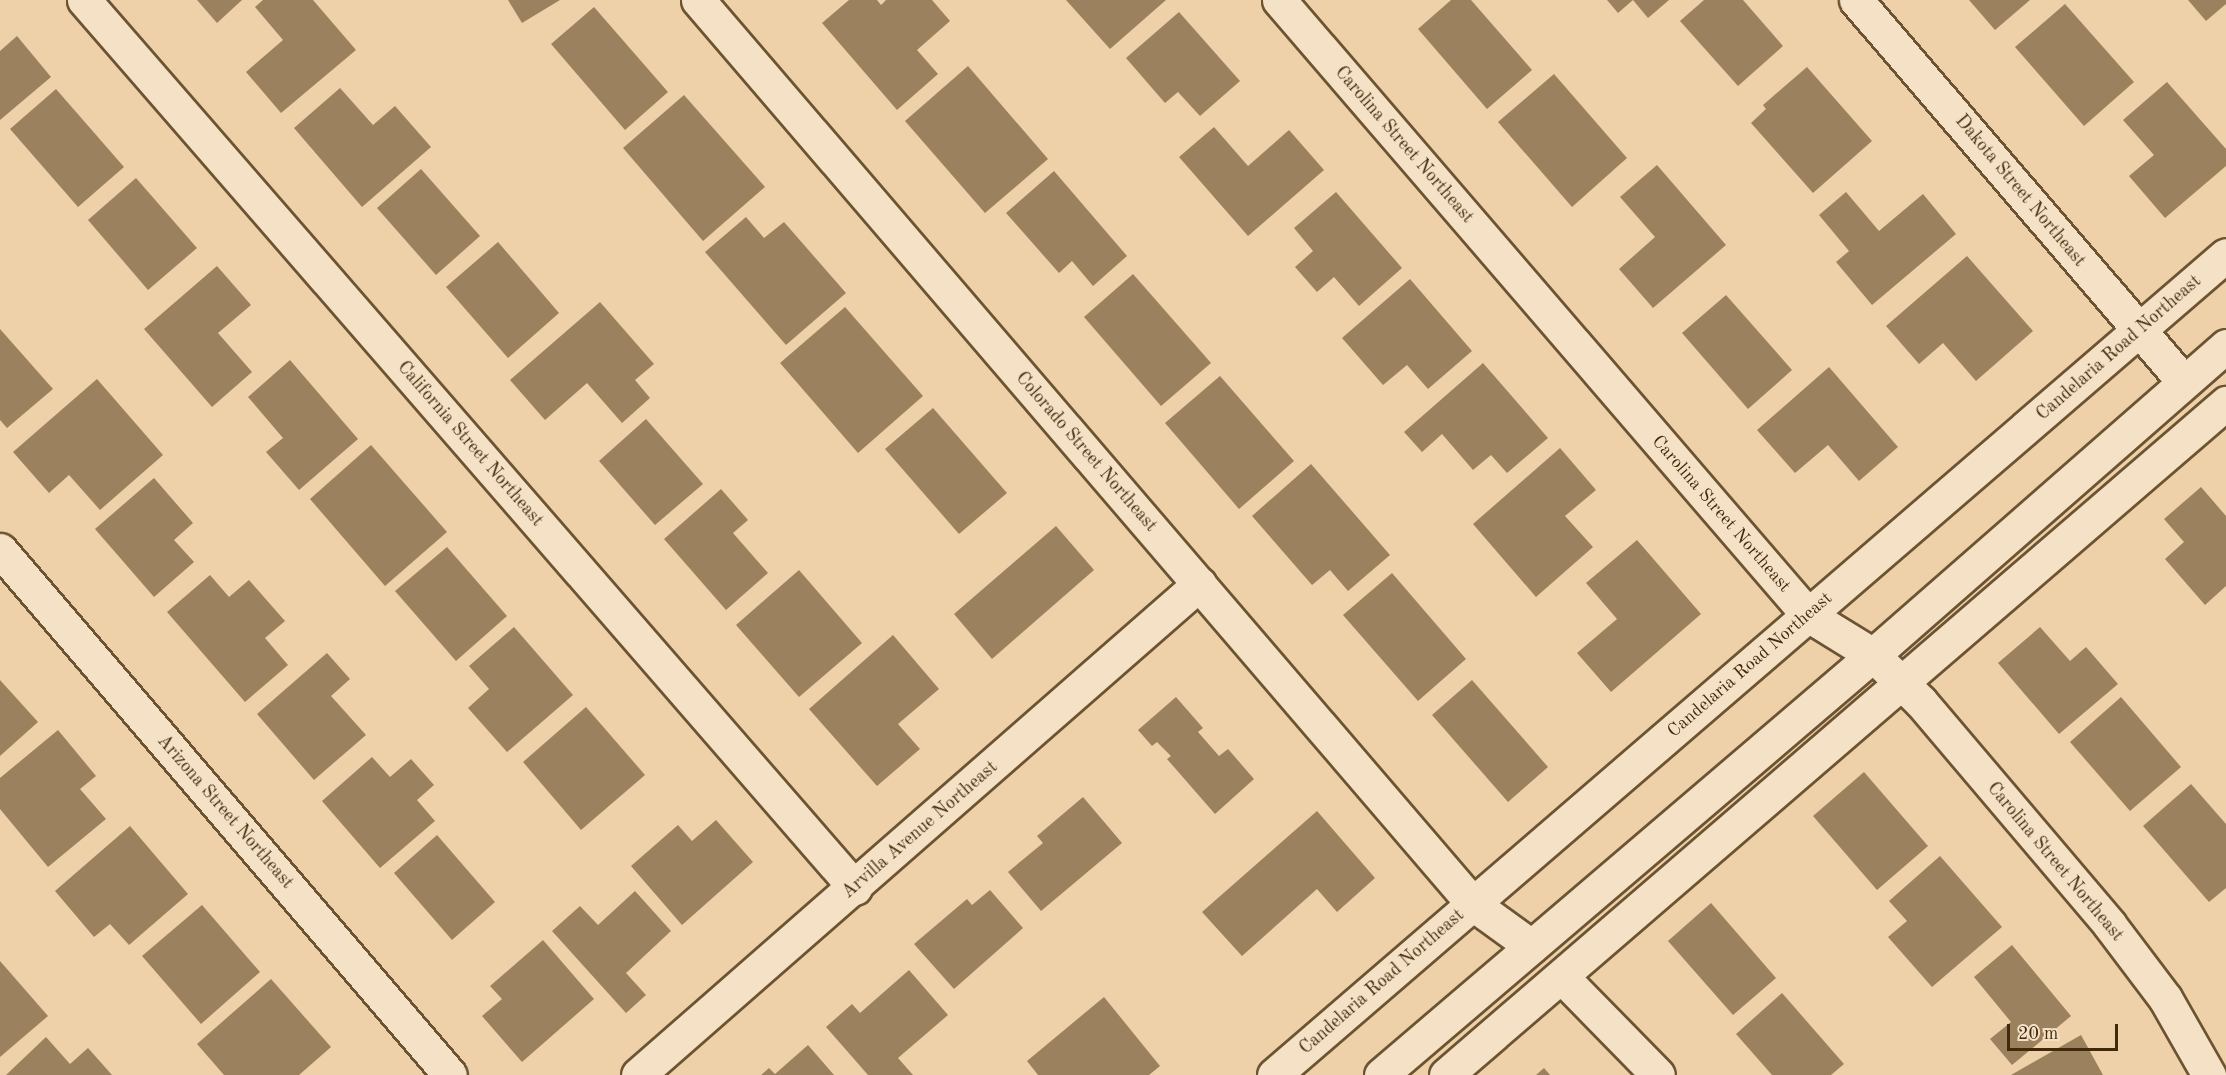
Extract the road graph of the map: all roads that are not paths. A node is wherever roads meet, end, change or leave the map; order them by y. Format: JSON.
{"nodes":[{"id":1,"x":84,"y":0,"type":"edge"},
{"id":2,"x":698,"y":0,"type":"edge"},
{"id":3,"x":1279,"y":0,"type":"edge"},
{"id":4,"x":1856,"y":0,"type":"edge"},
{"id":5,"x":2226,"y":255,"type":"edge"},
{"id":6,"x":2139,"y":331,"type":"junction"},
{"id":7,"x":2226,"y":346,"type":"edge"},
{"id":8,"x":2184,"y":382,"type":"junction"},
{"id":9,"x":2226,"y":403,"type":"edge"},
{"id":10,"x":0,"y":550,"type":"edge"},
{"id":11,"x":1199,"y":584,"type":"junction"},
{"id":12,"x":1808,"y":615,"type":"junction"},
{"id":13,"x":1873,"y":655,"type":"junction"},
{"id":14,"x":1902,"y":681,"type":"junction"},
{"id":15,"x":855,"y":888,"type":"junction"},
{"id":16,"x":1473,"y":904,"type":"junction"},
{"id":17,"x":1531,"y":946,"type":"junction"},
{"id":18,"x":1562,"y":977,"type":"junction"},
{"id":19,"x":450,"y":1075,"type":"edge"},
{"id":20,"x":638,"y":1075,"type":"edge"},
{"id":21,"x":1274,"y":1075,"type":"edge"},
{"id":22,"x":1381,"y":1075,"type":"edge"},
{"id":23,"x":1446,"y":1075,"type":"edge"},
{"id":24,"x":1658,"y":1075,"type":"edge"},
{"id":25,"x":2209,"y":1075,"type":"edge"}],
"edges":[{"from":1,"to":15,"type":"street","name":"California Street Northeast"},
{"from":2,"to":11,"type":"street","name":"Colorado Street Northeast"},
{"from":3,"to":12,"type":"street","name":"Carolina Street Northeast"},
{"from":4,"to":6,"type":"street","name":"Dakota Street Northeast"},
{"from":5,"to":6,"type":"street","name":"Candelaria Road Northeast"},
{"from":6,"to":8,"type":"street","name":"Dakota Street Northeast"},
{"from":6,"to":12,"type":"street","name":"Candelaria Road Northeast"},
{"from":7,"to":8,"type":"street"},
{"from":8,"to":13,"type":"street"},
{"from":9,"to":14,"type":"street"},
{"from":10,"to":19,"type":"street","name":"Arizona Street Northeast"},
{"from":11,"to":15,"type":"street","name":"Arvilla Avenue Northeast"},
{"from":11,"to":16,"type":"street","name":"Colorado Street Northeast"},
{"from":12,"to":13,"type":"street","name":"Carolina Street Northeast"},
{"from":12,"to":16,"type":"street","name":"Candelaria Road Northeast"},
{"from":13,"to":14,"type":"street","name":"Carolina Street Northeast"},
{"from":13,"to":17,"type":"street"},
{"from":14,"to":18,"type":"street"},
{"from":14,"to":25,"type":"street","name":"Carolina Street Northeast"},
{"from":15,"to":20,"type":"street","name":"Arvilla Avenue Northeast"},
{"from":16,"to":17,"type":"street"},
{"from":16,"to":21,"type":"street","name":"Candelaria Road Northeast"},
{"from":17,"to":22,"type":"street"},
{"from":18,"to":23,"type":"street"},
{"from":18,"to":24,"type":"street"}]}
